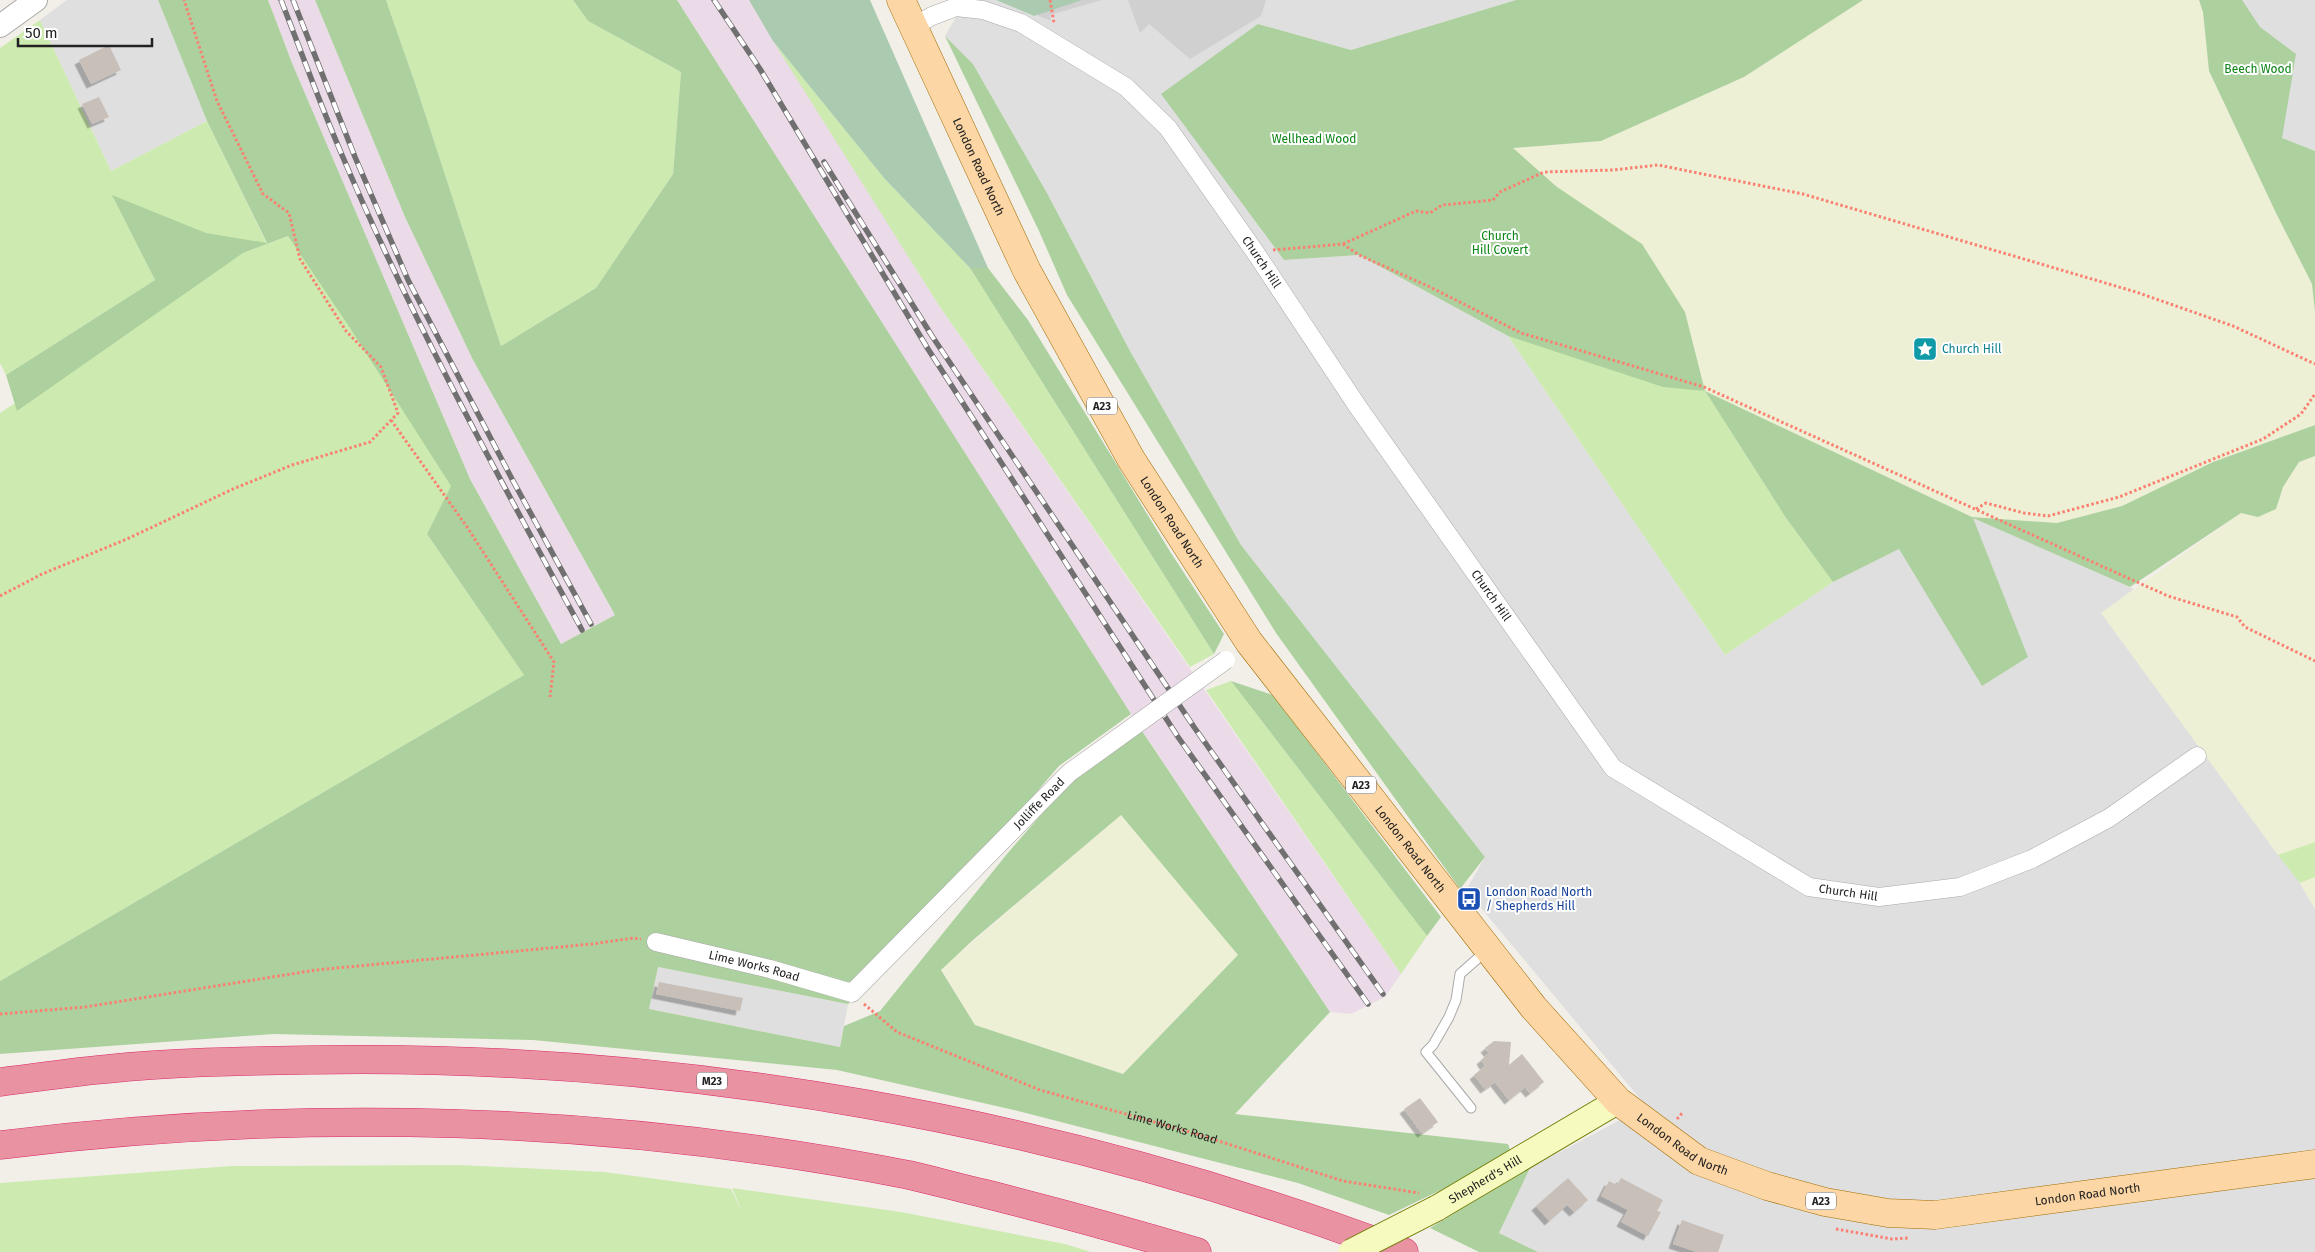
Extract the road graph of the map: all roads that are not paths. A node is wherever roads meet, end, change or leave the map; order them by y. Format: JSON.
{"nodes":[{"id":1,"x":36,"y":0,"type":"edge"},
{"id":2,"x":901,"y":0,"type":"edge"},
{"id":3,"x":0,"y":26,"type":"edge"},
{"id":4,"x":913,"y":27,"type":"junction"},
{"id":5,"x":1249,"y":642,"type":"junction"},
{"id":6,"x":2197,"y":756,"type":"dead end"},
{"id":7,"x":656,"y":942,"type":"dead end"},
{"id":8,"x":1487,"y":950,"type":"junction"},
{"id":9,"x":852,"y":993,"type":"joint"},
{"id":10,"x":0,"y":1082,"type":"edge"},
{"id":11,"x":1618,"y":1101,"type":"junction"},
{"id":12,"x":1471,"y":1108,"type":"dead end"},
{"id":13,"x":0,"y":1145,"type":"edge"},
{"id":14,"x":2315,"y":1164,"type":"edge"},
{"id":15,"x":1197,"y":1252,"type":"edge"},
{"id":16,"x":1351,"y":1252,"type":"edge"},
{"id":17,"x":1404,"y":1252,"type":"edge"}],
"edges":[{"from":1,"to":3,"type":"street"},
{"from":2,"to":4,"type":"main road","name":"London Road North","number":"A23"},
{"from":4,"to":5,"type":"main road","name":"London Road North","number":"A23"},
{"from":4,"to":6,"type":"street","name":"Church Hill"},
{"from":5,"to":8,"type":"main road","name":"London Road North","number":"A23"},
{"from":5,"to":9,"type":"street","name":"Jolliffe Road","bridge":true},
{"from":7,"to":9,"type":"street","name":"Lime Works Road"},
{"from":8,"to":11,"type":"main road","name":"London Road North","number":"A23"},
{"from":8,"to":12,"type":"lane"},
{"from":10,"to":17,"type":"highway","number":"M23"},
{"from":11,"to":14,"type":"main road","name":"London Road North","number":"A23"},
{"from":11,"to":16,"type":"main road","name":"Shepherd's Hill","bridge":true},
{"from":13,"to":15,"type":"highway"}]}
